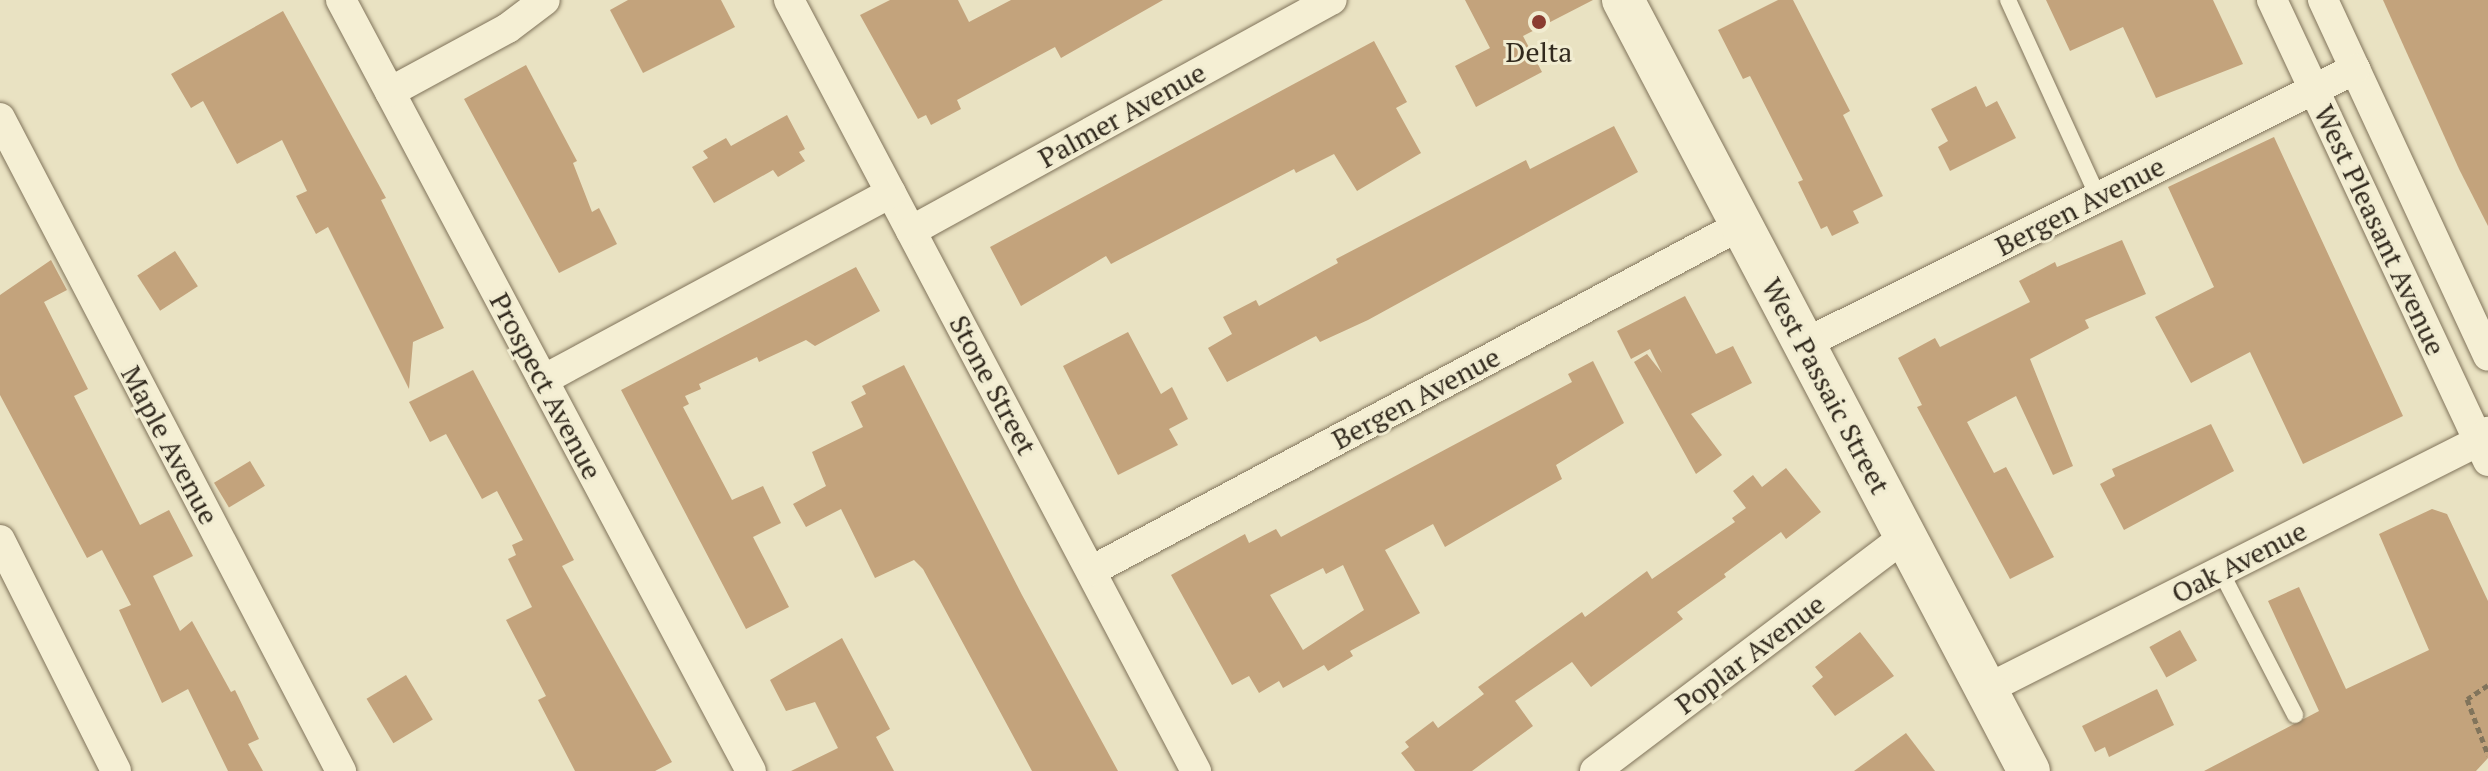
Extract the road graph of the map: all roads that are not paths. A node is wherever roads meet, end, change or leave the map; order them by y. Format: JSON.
{"nodes":[{"id":1,"x":341,"y":0,"type":"edge"},
{"id":2,"x":545,"y":0,"type":"edge"},
{"id":3,"x":789,"y":0,"type":"edge"},
{"id":4,"x":1332,"y":0,"type":"edge"},
{"id":5,"x":1623,"y":0,"type":"edge"},
{"id":6,"x":2008,"y":0,"type":"edge"},
{"id":7,"x":2272,"y":0,"type":"edge"},
{"id":8,"x":2323,"y":0,"type":"edge"},
{"id":9,"x":2355,"y":69,"type":"junction"},
{"id":10,"x":2314,"y":89,"type":"junction"},
{"id":11,"x":390,"y":92,"type":"junction"},
{"id":12,"x":0,"y":118,"type":"edge"},
{"id":13,"x":891,"y":193,"type":"junction"},
{"id":14,"x":2098,"y":197,"type":"junction"},
{"id":15,"x":1741,"y":225,"type":"junction"},
{"id":16,"x":911,"y":231,"type":"junction"},
{"id":17,"x":1804,"y":344,"type":"junction"},
{"id":18,"x":2488,"y":356,"type":"edge"},
{"id":19,"x":543,"y":380,"type":"junction"},
{"id":20,"x":2485,"y":445,"type":"edge"},
{"id":21,"x":1906,"y":536,"type":"junction"},
{"id":22,"x":0,"y":540,"type":"edge"},
{"id":23,"x":1091,"y":571,"type":"junction"},
{"id":24,"x":2221,"y":572,"type":"junction"},
{"id":25,"x":1987,"y":689,"type":"junction"},
{"id":26,"x":2295,"y":715,"type":"dead end"},
{"id":27,"x":116,"y":771,"type":"edge"},
{"id":28,"x":341,"y":771,"type":"edge"},
{"id":29,"x":751,"y":771,"type":"edge"},
{"id":30,"x":1196,"y":771,"type":"edge"},
{"id":31,"x":1595,"y":771,"type":"edge"},
{"id":32,"x":2029,"y":771,"type":"edge"}],
"edges":[{"from":1,"to":11,"type":"street","name":"Prospect Avenue"},
{"from":2,"to":11,"type":"street"},
{"from":3,"to":13,"type":"street","name":"Stone Street"},
{"from":4,"to":16,"type":"street","name":"Palmer Avenue"},
{"from":5,"to":15,"type":"main road","name":"West Passaic Street"},
{"from":6,"to":14,"type":"lane"},
{"from":7,"to":10,"type":"street","name":"West Pleasant Avenue"},
{"from":8,"to":9,"type":"street","name":"West Pleasant Avenue"},
{"from":9,"to":10,"type":"street","name":"Bergen Avenue"},
{"from":9,"to":18,"type":"street","name":"West Pleasant Avenue"},
{"from":10,"to":14,"type":"street","name":"Bergen Avenue"},
{"from":10,"to":20,"type":"street","name":"West Pleasant Avenue"},
{"from":11,"to":19,"type":"street","name":"Prospect Avenue"},
{"from":12,"to":28,"type":"street","name":"Maple Avenue"},
{"from":13,"to":16,"type":"street","name":"Stone Street"},
{"from":13,"to":19,"type":"street"},
{"from":14,"to":17,"type":"street","name":"Bergen Avenue"},
{"from":15,"to":17,"type":"main road","name":"West Passaic Street"},
{"from":15,"to":23,"type":"street","name":"Bergen Avenue"},
{"from":16,"to":23,"type":"street","name":"Stone Street"},
{"from":17,"to":21,"type":"main road","name":"West Passaic Street"},
{"from":19,"to":29,"type":"street","name":"Prospect Avenue"},
{"from":20,"to":24,"type":"street","name":"Oak Avenue"},
{"from":21,"to":25,"type":"main road","name":"West Passaic Street"},
{"from":21,"to":31,"type":"street","name":"Poplar Avenue"},
{"from":22,"to":27,"type":"street"},
{"from":23,"to":30,"type":"street","name":"Stone Street"},
{"from":24,"to":25,"type":"street","name":"Oak Avenue"},
{"from":24,"to":26,"type":"lane"},
{"from":25,"to":32,"type":"main road","name":"West Passaic Street"}]}
